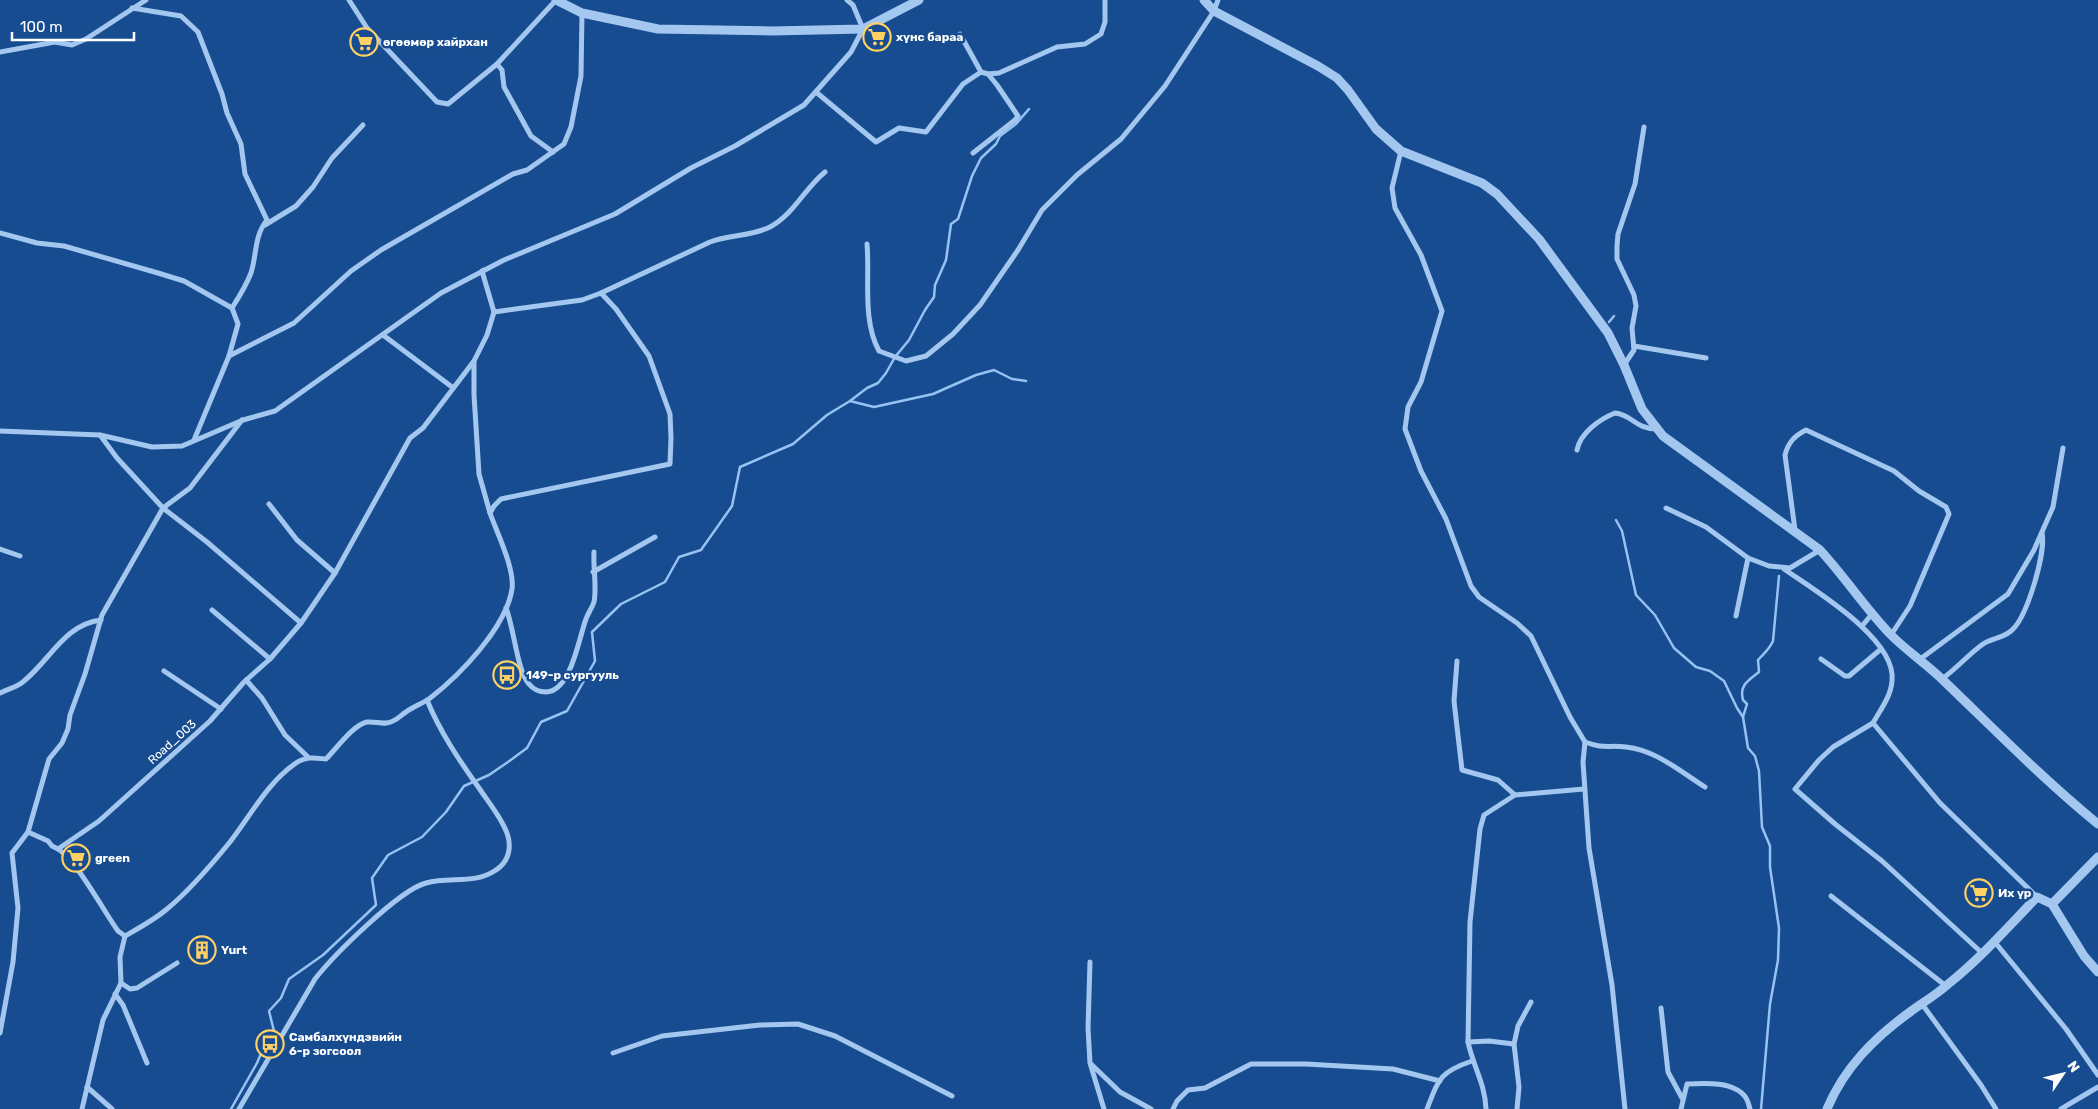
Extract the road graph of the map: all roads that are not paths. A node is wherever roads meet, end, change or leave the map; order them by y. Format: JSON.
{"nodes":[{"id":1,"x":146,"y":0,"type":"edge"},
{"id":2,"x":350,"y":0,"type":"edge"},
{"id":3,"x":556,"y":0,"type":"edge"},
{"id":4,"x":847,"y":0,"type":"edge"},
{"id":5,"x":859,"y":0,"type":"edge"},
{"id":6,"x":919,"y":0,"type":"edge"},
{"id":7,"x":1105,"y":0,"type":"edge"},
{"id":8,"x":1204,"y":0,"type":"edge"},
{"id":9,"x":1218,"y":0,"type":"edge"},
{"id":10,"x":853,"y":5,"type":"junction"},
{"id":11,"x":132,"y":8,"type":"junction"},
{"id":12,"x":1214,"y":11,"type":"junction"},
{"id":13,"x":582,"y":13,"type":"junction"},
{"id":14,"x":862,"y":29,"type":"junction"},
{"id":15,"x":960,"y":34,"type":"dead end"},
{"id":16,"x":0,"y":52,"type":"edge"},
{"id":17,"x":497,"y":64,"type":"junction"},
{"id":18,"x":980,"y":72,"type":"junction"},
{"id":19,"x":988,"y":74,"type":"junction"},
{"id":20,"x":816,"y":92,"type":"junction"},
{"id":21,"x":363,"y":126,"type":"dead end"},
{"id":22,"x":1644,"y":127,"type":"dead end"},
{"id":23,"x":1401,"y":151,"type":"junction"},
{"id":24,"x":553,"y":152,"type":"junction"},
{"id":25,"x":973,"y":153,"type":"dead end"},
{"id":26,"x":825,"y":172,"type":"dead end"},
{"id":27,"x":261,"y":228,"type":"junction"},
{"id":28,"x":0,"y":233,"type":"edge"},
{"id":29,"x":867,"y":244,"type":"dead end"},
{"id":30,"x":482,"y":271,"type":"junction"},
{"id":31,"x":601,"y":293,"type":"junction"},
{"id":32,"x":232,"y":308,"type":"junction"},
{"id":33,"x":494,"y":312,"type":"junction"},
{"id":34,"x":383,"y":335,"type":"junction"},
{"id":35,"x":1634,"y":346,"type":"junction"},
{"id":36,"x":229,"y":356,"type":"junction"},
{"id":37,"x":1706,"y":358,"type":"dead end"},
{"id":38,"x":474,"y":361,"type":"junction"},
{"id":39,"x":1624,"y":365,"type":"junction"},
{"id":40,"x":452,"y":387,"type":"junction"},
{"id":41,"x":243,"y":420,"type":"junction"},
{"id":42,"x":1657,"y":428,"type":"junction"},
{"id":43,"x":0,"y":431,"type":"edge"},
{"id":44,"x":100,"y":435,"type":"junction"},
{"id":45,"x":194,"y":441,"type":"junction"},
{"id":46,"x":2063,"y":448,"type":"dead end"},
{"id":47,"x":1577,"y":450,"type":"dead end"},
{"id":48,"x":269,"y":504,"type":"dead end"},
{"id":49,"x":163,"y":508,"type":"junction"},
{"id":50,"x":1666,"y":508,"type":"dead end"},
{"id":51,"x":490,"y":513,"type":"junction"},
{"id":52,"x":1795,"y":530,"type":"junction"},
{"id":53,"x":2042,"y":532,"type":"junction"},
{"id":54,"x":655,"y":538,"type":"dead end"},
{"id":55,"x":0,"y":549,"type":"edge"},
{"id":56,"x":1820,"y":550,"type":"junction"},
{"id":57,"x":594,"y":552,"type":"dead end"},
{"id":58,"x":20,"y":556,"type":"dead end"},
{"id":59,"x":1748,"y":558,"type":"junction"},
{"id":60,"x":1784,"y":569,"type":"junction"},
{"id":61,"x":593,"y":572,"type":"junction"},
{"id":62,"x":335,"y":573,"type":"junction"},
{"id":63,"x":506,"y":608,"type":"junction"},
{"id":64,"x":212,"y":610,"type":"dead end"},
{"id":65,"x":1872,"y":614,"type":"junction"},
{"id":66,"x":1736,"y":616,"type":"dead end"},
{"id":67,"x":101,"y":620,"type":"junction"},
{"id":68,"x":301,"y":623,"type":"junction"},
{"id":69,"x":1862,"y":626,"type":"junction"},
{"id":70,"x":1891,"y":635,"type":"junction"},
{"id":71,"x":1881,"y":649,"type":"junction"},
{"id":72,"x":270,"y":659,"type":"junction"},
{"id":73,"x":1822,"y":659,"type":"dead end"},
{"id":74,"x":1919,"y":660,"type":"junction"},
{"id":75,"x":1457,"y":661,"type":"dead end"},
{"id":76,"x":164,"y":671,"type":"dead end"},
{"id":77,"x":1942,"y":679,"type":"junction"},
{"id":78,"x":246,"y":680,"type":"junction"},
{"id":79,"x":0,"y":693,"type":"edge"},
{"id":80,"x":427,"y":700,"type":"junction"},
{"id":81,"x":220,"y":710,"type":"junction"},
{"id":82,"x":1873,"y":722,"type":"junction"},
{"id":83,"x":1585,"y":742,"type":"junction"},
{"id":84,"x":308,"y":757,"type":"junction"},
{"id":85,"x":1705,"y":787,"type":"dead end"},
{"id":86,"x":1584,"y":789,"type":"junction"},
{"id":87,"x":1515,"y":796,"type":"junction"},
{"id":88,"x":2098,"y":824,"type":"edge"},
{"id":89,"x":28,"y":832,"type":"junction"},
{"id":90,"x":58,"y":849,"type":"junction"},
{"id":91,"x":2098,"y":857,"type":"edge"},
{"id":92,"x":1831,"y":896,"type":"dead end"},
{"id":93,"x":2037,"y":897,"type":"junction"},
{"id":94,"x":2052,"y":904,"type":"junction"},
{"id":95,"x":125,"y":936,"type":"junction"},
{"id":96,"x":1994,"y":941,"type":"junction"},
{"id":97,"x":1982,"y":953,"type":"junction"},
{"id":98,"x":1090,"y":962,"type":"dead end"},
{"id":99,"x":177,"y":963,"type":"dead end"},
{"id":100,"x":2098,"y":972,"type":"edge"},
{"id":101,"x":121,"y":984,"type":"junction"},
{"id":102,"x":1946,"y":986,"type":"junction"},
{"id":103,"x":115,"y":994,"type":"junction"},
{"id":104,"x":1531,"y":1002,"type":"dead end"},
{"id":105,"x":1922,"y":1004,"type":"junction"},
{"id":106,"x":1661,"y":1008,"type":"dead end"},
{"id":107,"x":0,"y":1033,"type":"edge"},
{"id":108,"x":1468,"y":1042,"type":"junction"},
{"id":109,"x":1514,"y":1044,"type":"junction"},
{"id":110,"x":613,"y":1053,"type":"dead end"},
{"id":111,"x":1472,"y":1061,"type":"junction"},
{"id":112,"x":147,"y":1063,"type":"dead end"},
{"id":113,"x":1090,"y":1063,"type":"junction"},
{"id":114,"x":2098,"y":1074,"type":"edge"},
{"id":115,"x":1440,"y":1080,"type":"junction"},
{"id":116,"x":87,"y":1087,"type":"junction"},
{"id":117,"x":2098,"y":1087,"type":"edge"},
{"id":118,"x":952,"y":1096,"type":"dead end"},
{"id":119,"x":1682,"y":1098,"type":"junction"},
{"id":120,"x":82,"y":1109,"type":"edge"},
{"id":121,"x":112,"y":1109,"type":"edge"},
{"id":122,"x":239,"y":1109,"type":"edge"},
{"id":123,"x":1104,"y":1109,"type":"edge"},
{"id":124,"x":1151,"y":1109,"type":"edge"},
{"id":125,"x":1173,"y":1109,"type":"edge"},
{"id":126,"x":1428,"y":1109,"type":"edge"},
{"id":127,"x":1486,"y":1109,"type":"edge"},
{"id":128,"x":1517,"y":1109,"type":"edge"},
{"id":129,"x":1625,"y":1109,"type":"edge"},
{"id":130,"x":1681,"y":1109,"type":"edge"},
{"id":131,"x":1750,"y":1109,"type":"edge"},
{"id":132,"x":1827,"y":1109,"type":"edge"},
{"id":133,"x":1996,"y":1109,"type":"edge"},
{"id":134,"x":2061,"y":1109,"type":"edge"}],
"edges":[{"from":1,"to":11,"type":"street"},
{"from":2,"to":17,"type":"street"},
{"from":3,"to":13,"type":"street"},
{"from":3,"to":17,"type":"street"},
{"from":4,"to":10,"type":"street"},
{"from":5,"to":10,"type":"street"},
{"from":6,"to":14,"type":"street"},
{"from":7,"to":19,"type":"street"},
{"from":8,"to":12,"type":"street"},
{"from":9,"to":12,"type":"street"},
{"from":10,"to":14,"type":"street"},
{"from":11,"to":16,"type":"street"},
{"from":11,"to":27,"type":"street"},
{"from":12,"to":23,"type":"street"},
{"from":12,"to":29,"type":"street"},
{"from":13,"to":14,"type":"street"},
{"from":13,"to":24,"type":"street"},
{"from":14,"to":20,"type":"street"},
{"from":15,"to":18,"type":"street"},
{"from":17,"to":24,"type":"street"},
{"from":18,"to":19,"type":"street"},
{"from":18,"to":20,"type":"street"},
{"from":19,"to":25,"type":"street"},
{"from":20,"to":30,"type":"street"},
{"from":21,"to":27,"type":"street"},
{"from":22,"to":35,"type":"street"},
{"from":23,"to":39,"type":"street"},
{"from":23,"to":83,"type":"street"},
{"from":24,"to":36,"type":"street"},
{"from":26,"to":31,"type":"street"},
{"from":27,"to":32,"type":"street"},
{"from":28,"to":32,"type":"street"},
{"from":30,"to":33,"type":"street"},
{"from":30,"to":34,"type":"street"},
{"from":31,"to":33,"type":"street"},
{"from":31,"to":51,"type":"street"},
{"from":32,"to":36,"type":"street"},
{"from":33,"to":38,"type":"street"},
{"from":34,"to":40,"type":"street"},
{"from":34,"to":41,"type":"street"},
{"from":35,"to":37,"type":"street"},
{"from":35,"to":39,"type":"street"},
{"from":36,"to":45,"type":"street"},
{"from":38,"to":40,"type":"street","name":"Road_003"},
{"from":38,"to":51,"type":"street"},
{"from":39,"to":42,"type":"street"},
{"from":40,"to":62,"type":"street","name":"Road_003"},
{"from":41,"to":45,"type":"street"},
{"from":41,"to":49,"type":"street"},
{"from":42,"to":47,"type":"street"},
{"from":42,"to":52,"type":"street"},
{"from":43,"to":44,"type":"street"},
{"from":44,"to":45,"type":"street"},
{"from":44,"to":49,"type":"street"},
{"from":46,"to":53,"type":"street"},
{"from":48,"to":62,"type":"street"},
{"from":49,"to":67,"type":"street"},
{"from":49,"to":68,"type":"street"},
{"from":50,"to":59,"type":"street"},
{"from":51,"to":63,"type":"street"},
{"from":52,"to":56,"type":"street"},
{"from":52,"to":70,"type":"street"},
{"from":53,"to":74,"type":"street"},
{"from":53,"to":77,"type":"street"},
{"from":54,"to":61,"type":"street"},
{"from":55,"to":58,"type":"street"},
{"from":56,"to":60,"type":"street"},
{"from":56,"to":65,"type":"street"},
{"from":57,"to":61,"type":"street"},
{"from":59,"to":60,"type":"street"},
{"from":59,"to":66,"type":"street"},
{"from":60,"to":69,"type":"street"},
{"from":61,"to":63,"type":"street"},
{"from":62,"to":68,"type":"street","name":"Road_003"},
{"from":63,"to":80,"type":"street"},
{"from":64,"to":72,"type":"street"},
{"from":65,"to":69,"type":"street"},
{"from":65,"to":70,"type":"street"},
{"from":67,"to":79,"type":"street"},
{"from":67,"to":89,"type":"street"},
{"from":68,"to":72,"type":"street","name":"Road_003"},
{"from":69,"to":71,"type":"street"},
{"from":70,"to":74,"type":"street"},
{"from":71,"to":73,"type":"street"},
{"from":71,"to":82,"type":"street"},
{"from":72,"to":78,"type":"street","name":"Road_003"},
{"from":74,"to":77,"type":"street"},
{"from":75,"to":87,"type":"street"},
{"from":76,"to":81,"type":"street"},
{"from":77,"to":88,"type":"street"},
{"from":78,"to":81,"type":"street","name":"Road_003"},
{"from":78,"to":84,"type":"street"},
{"from":80,"to":84,"type":"street"},
{"from":80,"to":122,"type":"street"},
{"from":81,"to":90,"type":"street","name":"Road_003"},
{"from":82,"to":93,"type":"street"},
{"from":82,"to":97,"type":"street"},
{"from":83,"to":85,"type":"street"},
{"from":83,"to":86,"type":"street"},
{"from":84,"to":95,"type":"street"},
{"from":86,"to":87,"type":"street"},
{"from":86,"to":129,"type":"street"},
{"from":87,"to":108,"type":"street"},
{"from":89,"to":90,"type":"street"},
{"from":89,"to":107,"type":"street"},
{"from":90,"to":95,"type":"street"},
{"from":91,"to":94,"type":"street"},
{"from":92,"to":102,"type":"street"},
{"from":93,"to":94,"type":"street"},
{"from":93,"to":96,"type":"street"},
{"from":94,"to":100,"type":"street"},
{"from":95,"to":101,"type":"street"},
{"from":96,"to":97,"type":"street"},
{"from":96,"to":114,"type":"street"},
{"from":97,"to":102,"type":"street"},
{"from":98,"to":113,"type":"street"},
{"from":99,"to":101,"type":"street"},
{"from":101,"to":103,"type":"street"},
{"from":102,"to":105,"type":"street"},
{"from":103,"to":112,"type":"street"},
{"from":103,"to":116,"type":"street"},
{"from":104,"to":109,"type":"street"},
{"from":105,"to":132,"type":"street"},
{"from":105,"to":133,"type":"street"},
{"from":106,"to":119,"type":"street"},
{"from":108,"to":109,"type":"street"},
{"from":108,"to":111,"type":"street"},
{"from":109,"to":128,"type":"street"},
{"from":110,"to":118,"type":"street"},
{"from":111,"to":115,"type":"street"},
{"from":111,"to":127,"type":"street"},
{"from":113,"to":123,"type":"street"},
{"from":113,"to":124,"type":"street"},
{"from":115,"to":125,"type":"street"},
{"from":115,"to":126,"type":"street"},
{"from":116,"to":120,"type":"street"},
{"from":116,"to":121,"type":"street"},
{"from":117,"to":134,"type":"street"},
{"from":119,"to":130,"type":"street"},
{"from":119,"to":131,"type":"street"}]}
